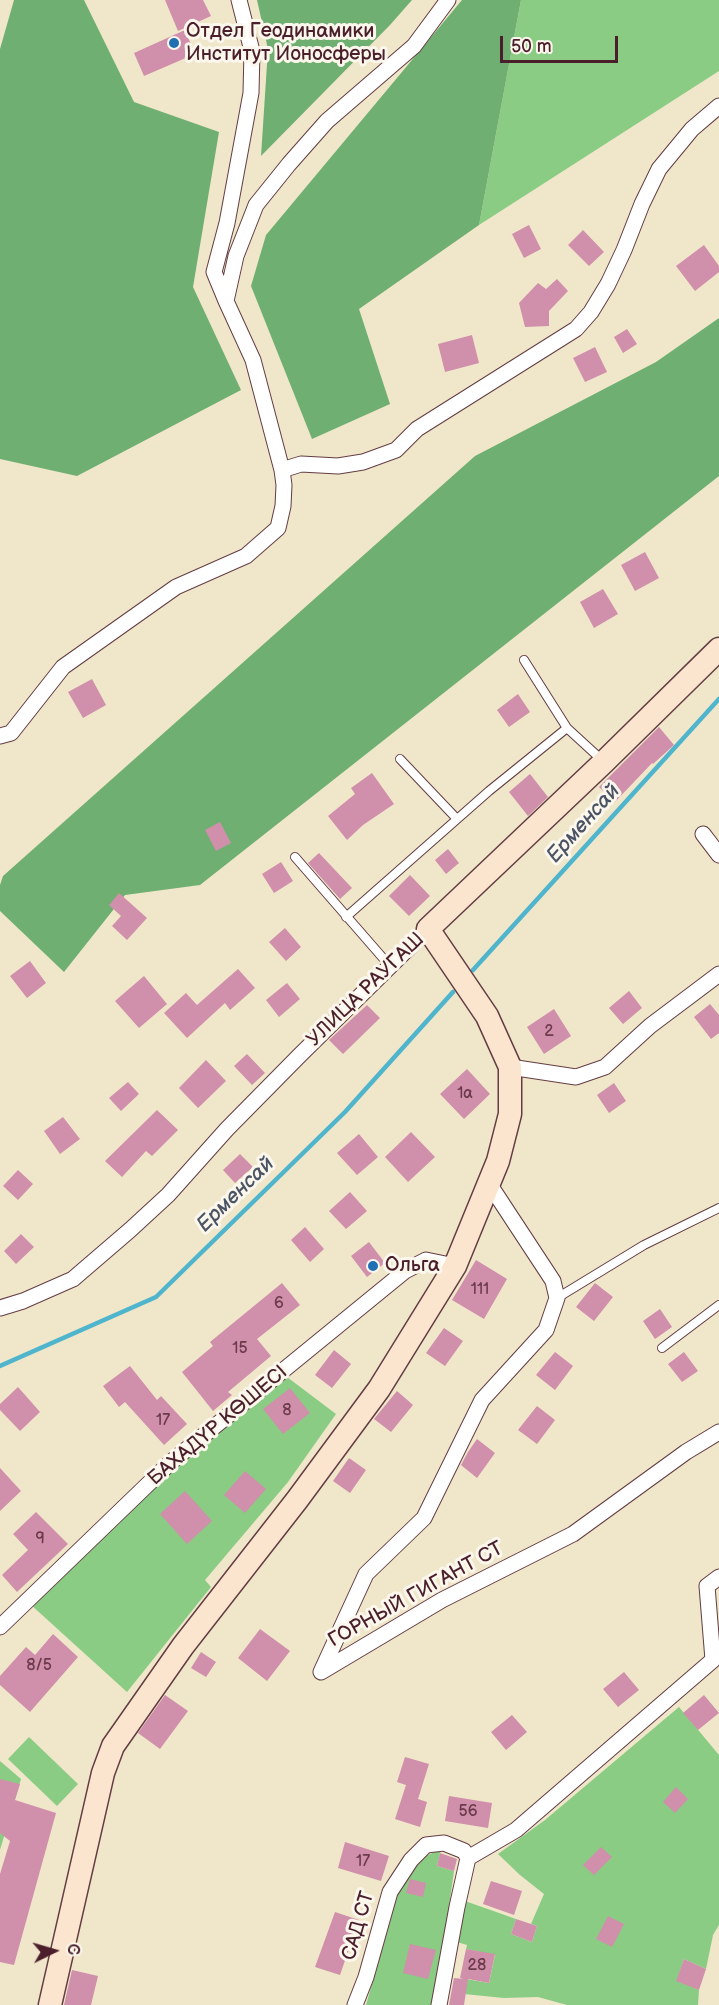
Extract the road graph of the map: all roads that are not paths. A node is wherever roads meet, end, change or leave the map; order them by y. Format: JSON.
{"nodes":[{"id":1,"x":239,"y":0,"type":"edge"},
{"id":2,"x":448,"y":0,"type":"edge"},
{"id":3,"x":719,"y":106,"type":"edge"},
{"id":4,"x":226,"y":301,"type":"junction"},
{"id":5,"x":282,"y":470,"type":"junction"},
{"id":6,"x":719,"y":649,"type":"edge"},
{"id":7,"x":524,"y":660,"type":"dead end"},
{"id":8,"x":567,"y":728,"type":"junction"},
{"id":9,"x":0,"y":735,"type":"edge"},
{"id":10,"x":400,"y":759,"type":"dead end"},
{"id":11,"x":604,"y":762,"type":"junction"},
{"id":12,"x":457,"y":819,"type":"junction"},
{"id":13,"x":703,"y":834,"type":"dead end"},
{"id":14,"x":719,"y":855,"type":"edge"},
{"id":15,"x":295,"y":857,"type":"dead end"},
{"id":16,"x":346,"y":916,"type":"junction"},
{"id":17,"x":428,"y":929,"type":"junction"},
{"id":18,"x":389,"y":965,"type":"junction"},
{"id":19,"x":719,"y":974,"type":"edge"},
{"id":20,"x":510,"y":1067,"type":"junction"},
{"id":21,"x":489,"y":1182,"type":"junction"},
{"id":22,"x":719,"y":1208,"type":"edge"},
{"id":23,"x":455,"y":1266,"type":"junction"},
{"id":24,"x":557,"y":1298,"type":"junction"},
{"id":25,"x":719,"y":1305,"type":"edge"},
{"id":26,"x":0,"y":1308,"type":"edge"},
{"id":27,"x":662,"y":1348,"type":"dead end"},
{"id":28,"x":719,"y":1432,"type":"edge"},
{"id":29,"x":719,"y":1577,"type":"edge"},
{"id":30,"x":0,"y":1627,"type":"edge"},
{"id":31,"x":468,"y":1858,"type":"junction"},
{"id":32,"x":50,"y":2005,"type":"edge"},
{"id":33,"x":355,"y":2005,"type":"edge"},
{"id":34,"x":439,"y":2005,"type":"edge"}],
"edges":[{"from":1,"to":4,"type":"street"},
{"from":2,"to":4,"type":"street"},
{"from":3,"to":5,"type":"street"},
{"from":4,"to":5,"type":"street"},
{"from":5,"to":9,"type":"street"},
{"from":6,"to":11,"type":"street","name":"УЛИЦА РАУГАШ"},
{"from":7,"to":8,"type":"lane"},
{"from":8,"to":11,"type":"lane"},
{"from":8,"to":12,"type":"lane"},
{"from":10,"to":12,"type":"lane"},
{"from":11,"to":17,"type":"street","name":"УЛИЦА РАУГАШ"},
{"from":12,"to":16,"type":"lane"},
{"from":13,"to":14,"type":"street"},
{"from":15,"to":16,"type":"lane"},
{"from":16,"to":18,"type":"lane"},
{"from":17,"to":18,"type":"street","name":"УЛИЦА РАУГАШ"},
{"from":17,"to":20,"type":"street"},
{"from":18,"to":26,"type":"street","name":"УЛИЦА РАУГАШ"},
{"from":19,"to":20,"type":"street"},
{"from":20,"to":21,"type":"street"},
{"from":21,"to":23,"type":"street"},
{"from":21,"to":24,"type":"street"},
{"from":22,"to":24,"type":"lane"},
{"from":23,"to":30,"type":"street","name":"БАХАДҮР КӨШЕСІ"},
{"from":23,"to":32,"type":"street"},
{"from":24,"to":28,"type":"street","name":"ГОРНЫЙ ГИГАНТ СТ"},
{"from":25,"to":27,"type":"lane"},
{"from":29,"to":31,"type":"street"},
{"from":31,"to":33,"type":"street","name":"САД СТ"},
{"from":31,"to":34,"type":"street"}]}
